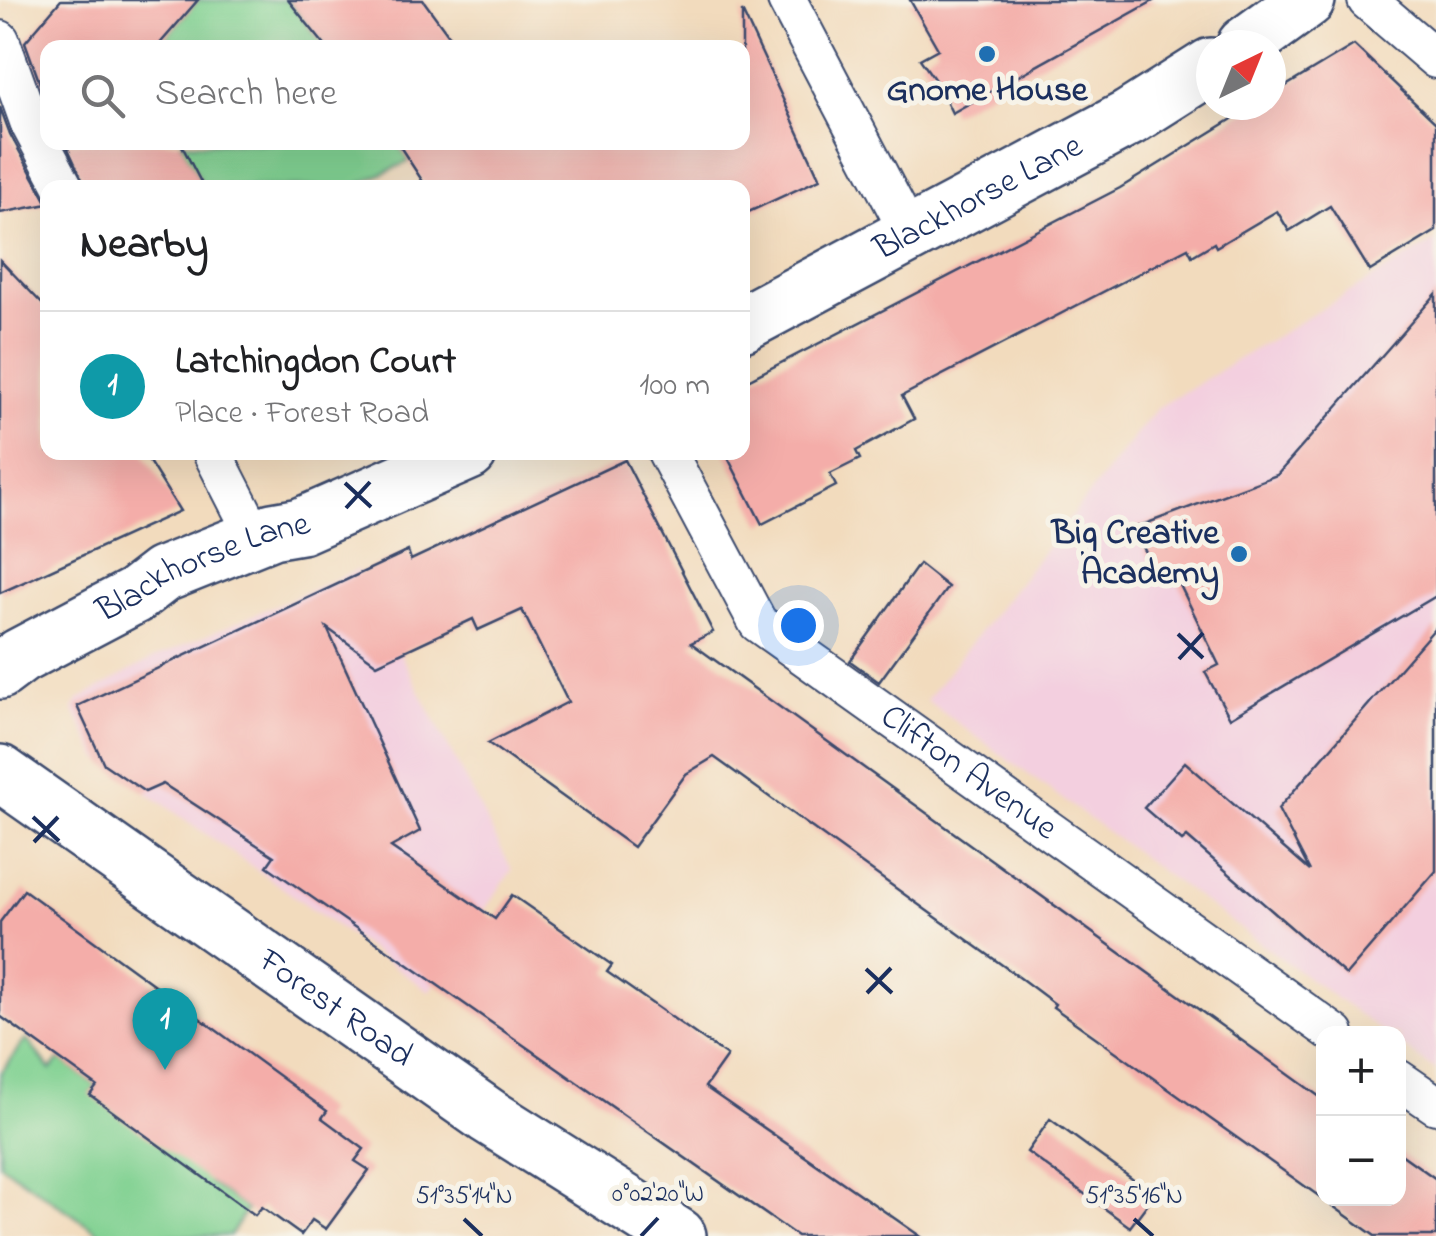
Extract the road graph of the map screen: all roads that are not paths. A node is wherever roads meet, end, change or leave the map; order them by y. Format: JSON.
{"nodes":[{"id":1,"x":787,"y":0,"type":"edge"},
{"id":2,"x":1307,"y":0,"type":"edge"},
{"id":3,"x":1367,"y":0,"type":"edge"},
{"id":4,"x":1266,"y":30,"type":"edge"},
{"id":5,"x":0,"y":40,"type":"edge"},
{"id":6,"x":1436,"y":59,"type":"edge"},
{"id":7,"x":1196,"y":76,"type":"edge"},
{"id":8,"x":40,"y":143,"type":"edge"},
{"id":9,"x":44,"y":150,"type":"edge"},
{"id":10,"x":60,"y":180,"type":"edge"},
{"id":11,"x":911,"y":236,"type":"junction"},
{"id":12,"x":750,"y":320,"type":"edge"},
{"id":13,"x":216,"y":460,"type":"edge"},
{"id":14,"x":451,"y":460,"type":"edge"},
{"id":15,"x":671,"y":460,"type":"edge"},
{"id":16,"x":256,"y":538,"type":"junction"},
{"id":17,"x":0,"y":671,"type":"edge"},
{"id":18,"x":0,"y":773,"type":"edge"},
{"id":19,"x":1324,"y":1026,"type":"edge"},
{"id":20,"x":1406,"y":1084,"type":"edge"},
{"id":21,"x":1436,"y":1105,"type":"edge"},
{"id":22,"x":678,"y":1236,"type":"edge"}],
"edges":[{"from":1,"to":11,"type":"street"},
{"from":2,"to":4,"type":"main road"},
{"from":3,"to":6,"type":"street"},
{"from":5,"to":8,"type":"street"},
{"from":7,"to":11,"type":"main road","name":"Blackhorse Lane"},
{"from":9,"to":10,"type":"street"},
{"from":11,"to":12,"type":"main road","name":"Blackhorse Lane"},
{"from":13,"to":16,"type":"street"},
{"from":14,"to":16,"type":"main road","name":"Blackhorse Lane"},
{"from":15,"to":19,"type":"street","name":"Clifton Avenue"},
{"from":16,"to":17,"type":"main road","name":"Blackhorse Lane"},
{"from":18,"to":22,"type":"main road","name":"Forest Road"},
{"from":20,"to":21,"type":"street"}]}
